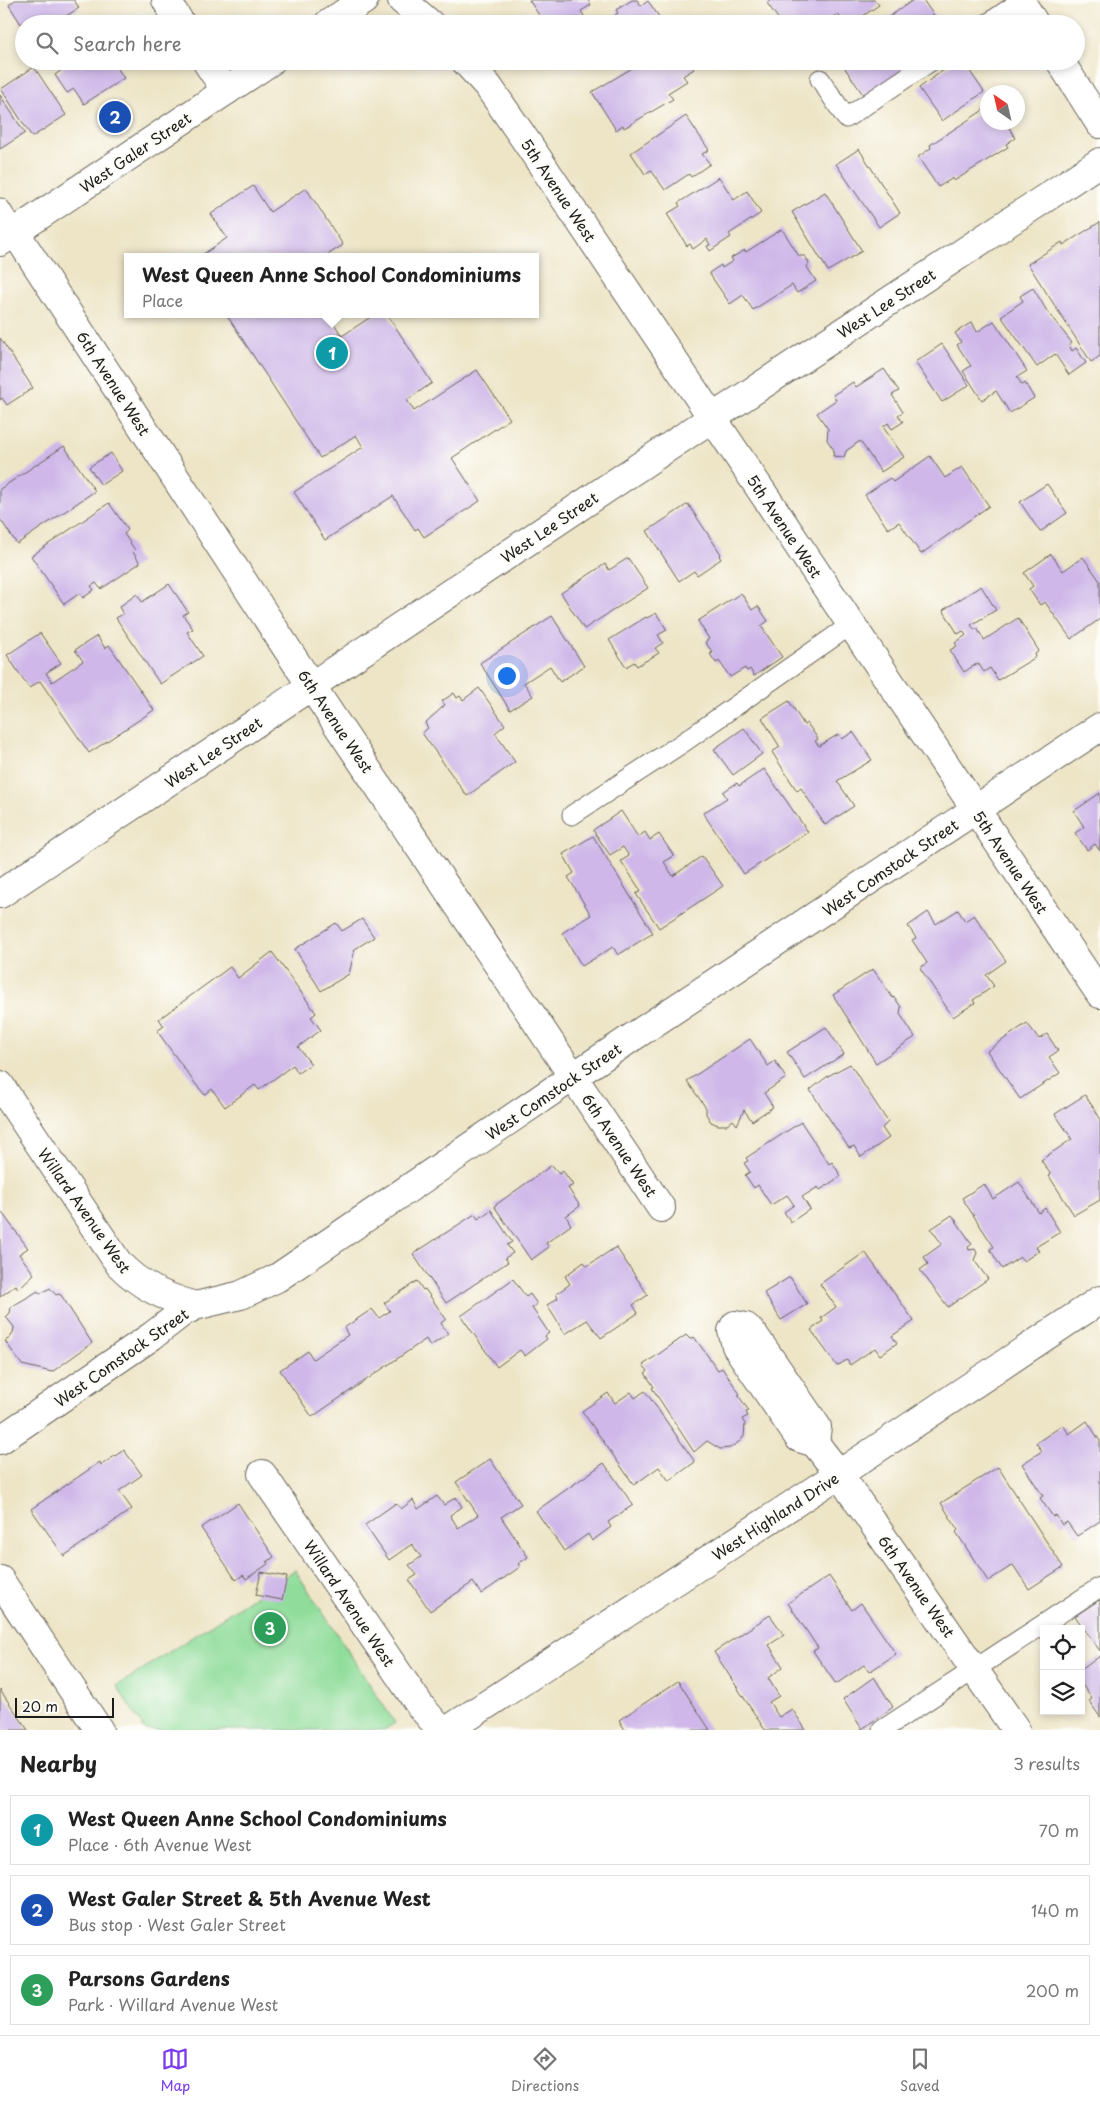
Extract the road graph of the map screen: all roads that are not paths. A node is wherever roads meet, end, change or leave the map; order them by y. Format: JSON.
{"nodes":[{"id":1,"x":166,"y":0,"type":"edge"},
{"id":2,"x":364,"y":0,"type":"edge"},
{"id":3,"x":402,"y":0,"type":"edge"},
{"id":4,"x":1021,"y":1,"type":"edge"},
{"id":5,"x":175,"y":15,"type":"edge"},
{"id":6,"x":342,"y":15,"type":"edge"},
{"id":7,"x":420,"y":15,"type":"edge"},
{"id":8,"x":1000,"y":15,"type":"edge"},
{"id":9,"x":1030,"y":15,"type":"edge"},
{"id":10,"x":212,"y":70,"type":"edge"},
{"id":11,"x":258,"y":70,"type":"edge"},
{"id":12,"x":474,"y":70,"type":"edge"},
{"id":13,"x":918,"y":70,"type":"edge"},
{"id":14,"x":1066,"y":70,"type":"edge"},
{"id":15,"x":820,"y":79,"type":"dead end"},
{"id":16,"x":226,"y":91,"type":"junction"},
{"id":17,"x":1100,"y":124,"type":"edge"},
{"id":18,"x":1100,"y":162,"type":"edge"},
{"id":19,"x":0,"y":208,"type":"edge"},
{"id":20,"x":8,"y":237,"type":"edge"},
{"id":21,"x":712,"y":418,"type":"junction"},
{"id":22,"x":852,"y":624,"type":"junction"},
{"id":23,"x":312,"y":687,"type":"junction"},
{"id":24,"x":1100,"y":727,"type":"edge"},
{"id":25,"x":976,"y":809,"type":"junction"},
{"id":26,"x":572,"y":815,"type":"dead end"},
{"id":27,"x":0,"y":894,"type":"edge"},
{"id":28,"x":1100,"y":994,"type":"edge"},
{"id":29,"x":574,"y":1076,"type":"junction"},
{"id":30,"x":0,"y":1085,"type":"edge"},
{"id":31,"x":661,"y":1208,"type":"dead end"},
{"id":32,"x":1100,"y":1300,"type":"edge"},
{"id":33,"x":195,"y":1306,"type":"junction"},
{"id":34,"x":0,"y":1440,"type":"edge"},
{"id":35,"x":815,"y":1443,"type":"dead end"},
{"id":36,"x":262,"y":1474,"type":"dead end"},
{"id":37,"x":839,"y":1474,"type":"junction"},
{"id":38,"x":0,"y":1580,"type":"edge"},
{"id":39,"x":1100,"y":1586,"type":"edge"},
{"id":40,"x":975,"y":1670,"type":"junction"},
{"id":41,"x":100,"y":1730,"type":"edge"},
{"id":42,"x":441,"y":1730,"type":"edge"},
{"id":43,"x":448,"y":1730,"type":"edge"},
{"id":44,"x":882,"y":1730,"type":"edge"},
{"id":45,"x":1016,"y":1730,"type":"edge"}],
"edges":[{"from":1,"to":5,"type":"street"},
{"from":2,"to":6,"type":"street"},
{"from":3,"to":7,"type":"street"},
{"from":4,"to":8,"type":"lane"},
{"from":4,"to":9,"type":"street"},
{"from":10,"to":16,"type":"street"},
{"from":11,"to":16,"type":"street","name":"West Galer Street"},
{"from":12,"to":21,"type":"street","name":"5th Avenue West"},
{"from":13,"to":15,"type":"lane"},
{"from":14,"to":17,"type":"street"},
{"from":16,"to":20,"type":"street","name":"West Galer Street"},
{"from":18,"to":21,"type":"street","name":"West Lee Street"},
{"from":19,"to":20,"type":"lane"},
{"from":20,"to":23,"type":"street","name":"6th Avenue West"},
{"from":21,"to":22,"type":"street","name":"5th Avenue West"},
{"from":21,"to":23,"type":"street","name":"West Lee Street"},
{"from":22,"to":25,"type":"street","name":"5th Avenue West"},
{"from":22,"to":26,"type":"lane"},
{"from":23,"to":27,"type":"street","name":"West Lee Street"},
{"from":23,"to":29,"type":"street","name":"6th Avenue West"},
{"from":24,"to":25,"type":"street","name":"West Comstock Street"},
{"from":25,"to":28,"type":"street","name":"5th Avenue West"},
{"from":25,"to":29,"type":"street","name":"West Comstock Street"},
{"from":29,"to":31,"type":"street","name":"6th Avenue West"},
{"from":29,"to":33,"type":"street","name":"West Comstock Street"},
{"from":30,"to":33,"type":"street","name":"Willard Avenue West"},
{"from":32,"to":37,"type":"street","name":"West Highland Drive"},
{"from":33,"to":34,"type":"street","name":"West Comstock Street"},
{"from":35,"to":37,"type":"street","name":"6th Avenue West"},
{"from":36,"to":42,"type":"street","name":"Willard Avenue West"},
{"from":37,"to":40,"type":"street","name":"6th Avenue West"},
{"from":37,"to":43,"type":"street","name":"West Highland Drive"},
{"from":38,"to":41,"type":"street"},
{"from":39,"to":40,"type":"lane"},
{"from":40,"to":44,"type":"lane"},
{"from":40,"to":45,"type":"street","name":"6th Avenue West"}]}
